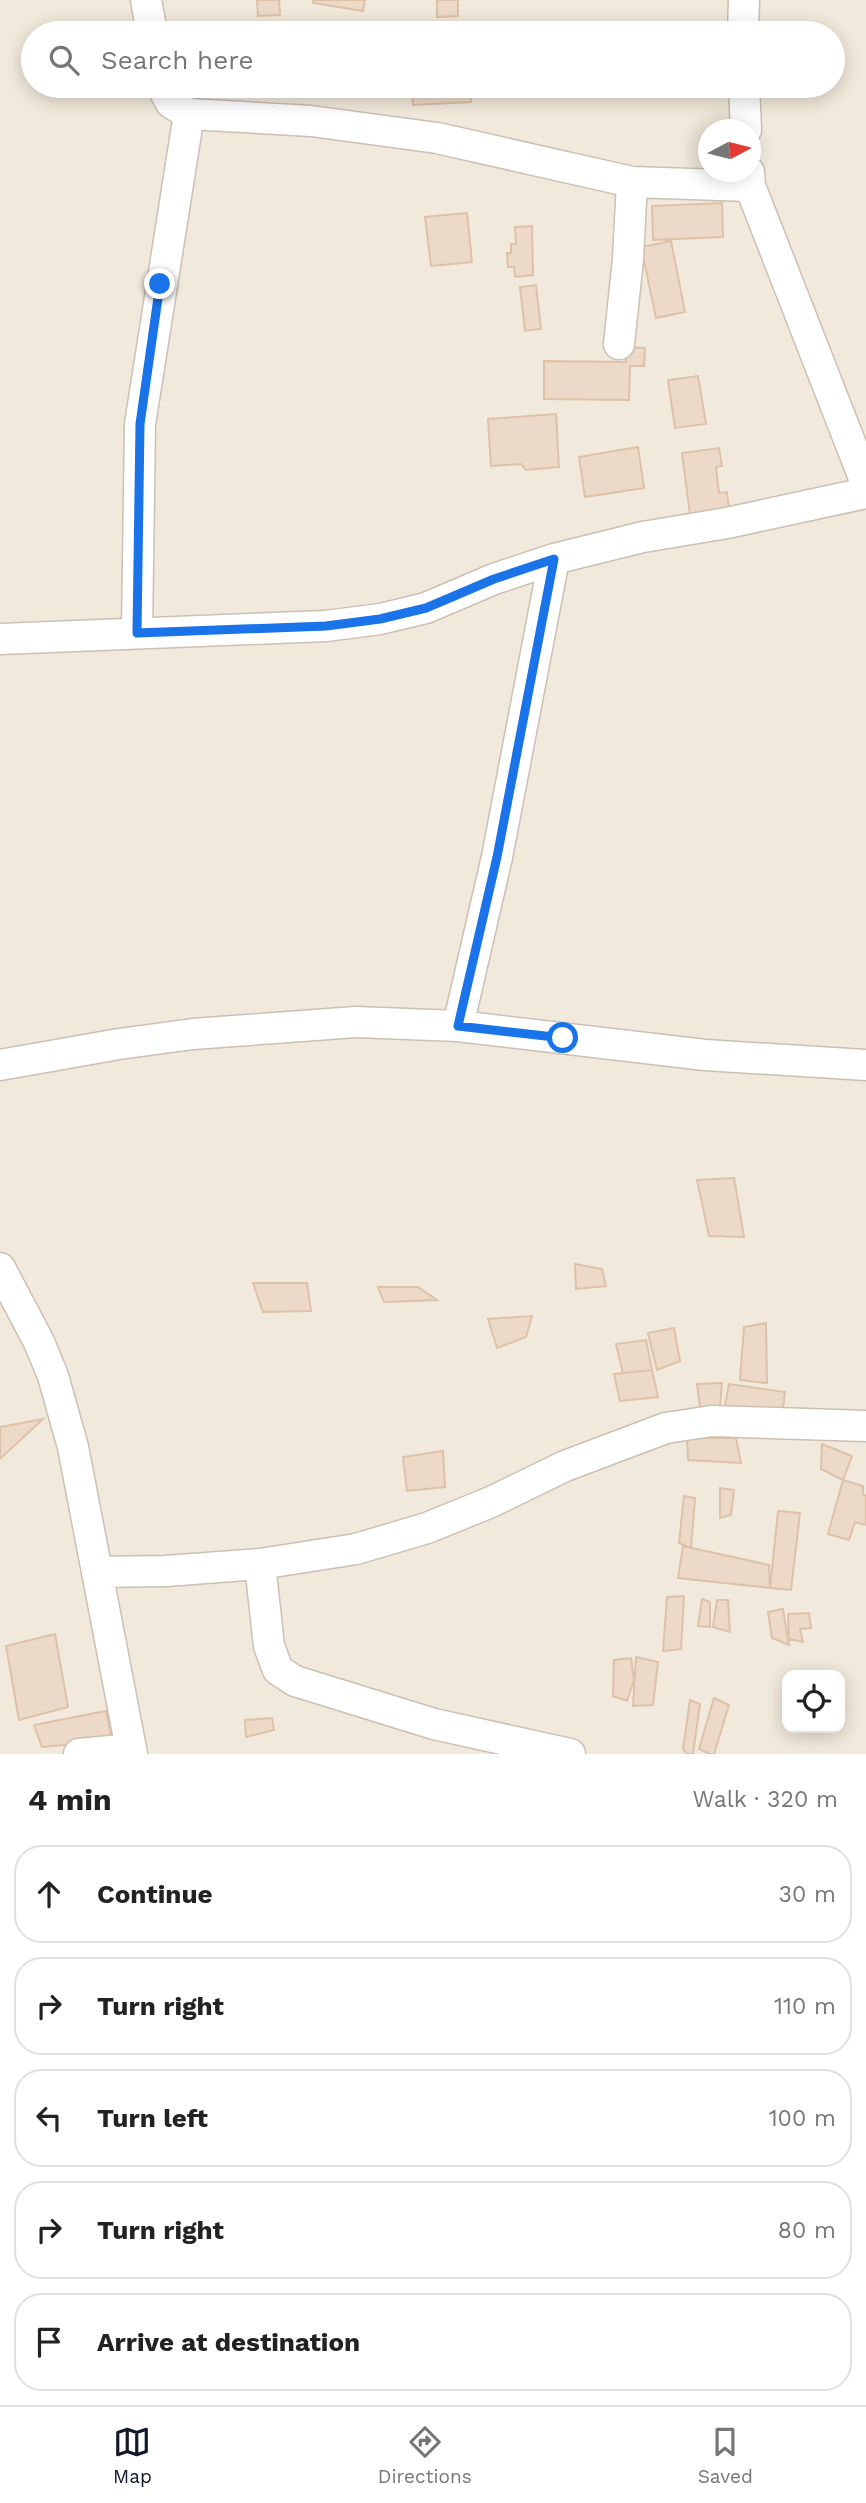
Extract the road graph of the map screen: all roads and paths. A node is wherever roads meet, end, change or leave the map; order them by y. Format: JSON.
{"nodes":[{"id":1,"x":146,"y":0,"type":"edge"},
{"id":2,"x":744,"y":0,"type":"edge"},
{"id":3,"x":150,"y":21,"type":"edge"},
{"id":4,"x":743,"y":21,"type":"edge"},
{"id":5,"x":168,"y":98,"type":"edge"},
{"id":6,"x":745,"y":98,"type":"edge"},
{"id":7,"x":189,"y":114,"type":"junction"},
{"id":8,"x":746,"y":119,"type":"edge"},
{"id":9,"x":698,"y":180,"type":"edge"},
{"id":10,"x":632,"y":182,"type":"junction"},
{"id":11,"x":751,"y":182,"type":"edge"},
{"id":12,"x":619,"y":344,"type":"dead end"},
{"id":13,"x":866,"y":483,"type":"edge"},
{"id":14,"x":866,"y":493,"type":"edge"},
{"id":15,"x":554,"y":559,"type":"junction"},
{"id":16,"x":137,"y":633,"type":"junction"},
{"id":17,"x":0,"y":639,"type":"edge"},
{"id":18,"x":458,"y":1026,"type":"junction"},
{"id":19,"x":0,"y":1065,"type":"edge"},
{"id":20,"x":866,"y":1065,"type":"edge"},
{"id":21,"x":0,"y":1268,"type":"edge"},
{"id":22,"x":866,"y":1426,"type":"edge"},
{"id":23,"x":260,"y":1564,"type":"junction"},
{"id":24,"x":99,"y":1572,"type":"junction"},
{"id":25,"x":131,"y":1752,"type":"edge"},
{"id":26,"x":79,"y":1754,"type":"edge"},
{"id":27,"x":570,"y":1754,"type":"edge"}],
"edges":[{"from":1,"to":3,"type":"street"},
{"from":2,"to":4,"type":"street"},
{"from":5,"to":7,"type":"street"},
{"from":6,"to":8,"type":"street"},
{"from":7,"to":10,"type":"street"},
{"from":7,"to":16,"type":"street"},
{"from":9,"to":10,"type":"street"},
{"from":10,"to":12,"type":"street"},
{"from":11,"to":13,"type":"street"},
{"from":14,"to":15,"type":"street"},
{"from":15,"to":16,"type":"street"},
{"from":15,"to":18,"type":"street"},
{"from":16,"to":17,"type":"street"},
{"from":18,"to":19,"type":"street"},
{"from":18,"to":20,"type":"street"},
{"from":21,"to":24,"type":"street"},
{"from":22,"to":23,"type":"street"},
{"from":23,"to":24,"type":"street"},
{"from":23,"to":27,"type":"street"},
{"from":24,"to":25,"type":"street"},
{"from":25,"to":26,"type":"street"}]}
